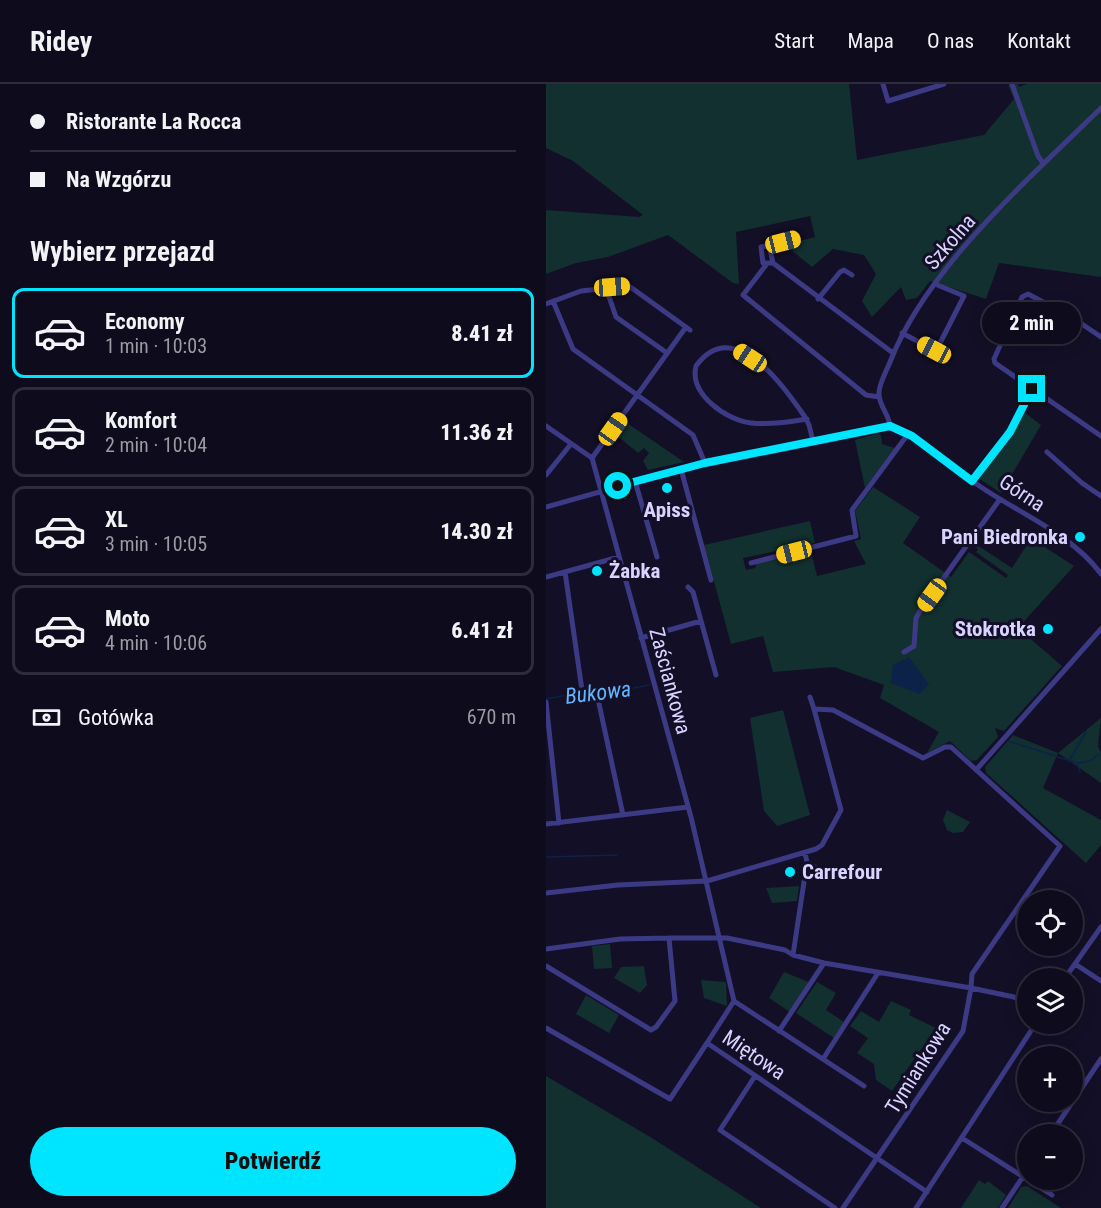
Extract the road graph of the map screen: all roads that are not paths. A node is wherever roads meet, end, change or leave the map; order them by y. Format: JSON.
{"nodes":[{"id":1,"x":883,"y":84,"type":"edge"},
{"id":2,"x":944,"y":84,"type":"edge"},
{"id":3,"x":1012,"y":84,"type":"edge"},
{"id":4,"x":1101,"y":108,"type":"edge"},
{"id":5,"x":1043,"y":163,"type":"junction"},
{"id":6,"x":798,"y":238,"type":"dead end"},
{"id":7,"x":769,"y":245,"type":"junction"},
{"id":8,"x":769,"y":264,"type":"junction"},
{"id":9,"x":852,"y":275,"type":"dead end"},
{"id":10,"x":935,"y":284,"type":"junction"},
{"id":11,"x":606,"y":288,"type":"junction"},
{"id":12,"x":818,"y":299,"type":"junction"},
{"id":13,"x":553,"y":302,"type":"junction"},
{"id":14,"x":546,"y":304,"type":"edge"},
{"id":15,"x":902,"y":333,"type":"junction"},
{"id":16,"x":1101,"y":337,"type":"edge"},
{"id":17,"x":667,"y":353,"type":"junction"},
{"id":18,"x":893,"y":353,"type":"junction"},
{"id":19,"x":1032,"y":389,"type":"junction"},
{"id":20,"x":637,"y":396,"type":"junction"},
{"id":21,"x":879,"y":397,"type":"junction"},
{"id":22,"x":802,"y":412,"type":"junction"},
{"id":23,"x":807,"y":419,"type":"junction"},
{"id":24,"x":798,"y":420,"type":"junction"},
{"id":25,"x":546,"y":426,"type":"edge"},
{"id":26,"x":890,"y":426,"type":"junction"},
{"id":27,"x":908,"y":434,"type":"junction"},
{"id":28,"x":1101,"y":436,"type":"edge"},
{"id":29,"x":813,"y":441,"type":"junction"},
{"id":30,"x":571,"y":444,"type":"junction"},
{"id":31,"x":1047,"y":452,"type":"dead end"},
{"id":32,"x":592,"y":458,"type":"junction"},
{"id":33,"x":705,"y":463,"type":"junction"},
{"id":34,"x":681,"y":469,"type":"junction"},
{"id":35,"x":546,"y":475,"type":"edge"},
{"id":36,"x":635,"y":481,"type":"junction"},
{"id":37,"x":972,"y":481,"type":"junction"},
{"id":38,"x":601,"y":491,"type":"junction"},
{"id":39,"x":1101,"y":496,"type":"edge"},
{"id":40,"x":1000,"y":499,"type":"junction"},
{"id":41,"x":546,"y":507,"type":"edge"},
{"id":42,"x":619,"y":556,"type":"junction"},
{"id":43,"x":657,"y":557,"type":"dead end"},
{"id":44,"x":751,"y":563,"type":"dead end"},
{"id":45,"x":565,"y":572,"type":"junction"},
{"id":46,"x":1101,"y":574,"type":"edge"},
{"id":47,"x":546,"y":577,"type":"edge"},
{"id":48,"x":711,"y":580,"type":"dead end"},
{"id":49,"x":688,"y":587,"type":"dead end"},
{"id":50,"x":701,"y":621,"type":"junction"},
{"id":51,"x":1101,"y":629,"type":"edge"},
{"id":52,"x":641,"y":638,"type":"junction"},
{"id":53,"x":904,"y":652,"type":"dead end"},
{"id":54,"x":716,"y":675,"type":"dead end"},
{"id":55,"x":810,"y":697,"type":"dead end"},
{"id":56,"x":546,"y":702,"type":"edge"},
{"id":57,"x":814,"y":709,"type":"junction"},
{"id":58,"x":974,"y":768,"type":"junction"},
{"id":59,"x":968,"y":773,"type":"dead end"},
{"id":60,"x":688,"y":807,"type":"junction"},
{"id":61,"x":622,"y":815,"type":"junction"},
{"id":62,"x":559,"y":823,"type":"junction"},
{"id":63,"x":546,"y":824,"type":"edge"},
{"id":64,"x":805,"y":853,"type":"junction"},
{"id":65,"x":807,"y":862,"type":"junction"},
{"id":66,"x":821,"y":871,"type":"dead end"},
{"id":67,"x":707,"y":881,"type":"junction"},
{"id":68,"x":546,"y":893,"type":"edge"},
{"id":69,"x":1100,"y":929,"type":"edge"},
{"id":70,"x":669,"y":938,"type":"junction"},
{"id":71,"x":720,"y":939,"type":"junction"},
{"id":72,"x":546,"y":949,"type":"edge"},
{"id":73,"x":793,"y":956,"type":"junction"},
{"id":74,"x":824,"y":963,"type":"junction"},
{"id":75,"x":1075,"y":964,"type":"junction"},
{"id":76,"x":546,"y":966,"type":"edge"},
{"id":77,"x":1072,"y":968,"type":"edge"},
{"id":78,"x":878,"y":973,"type":"junction"},
{"id":79,"x":1101,"y":981,"type":"edge"},
{"id":80,"x":971,"y":988,"type":"junction"},
{"id":81,"x":1017,"y":999,"type":"edge"},
{"id":82,"x":734,"y":1001,"type":"junction"},
{"id":83,"x":546,"y":1028,"type":"edge"},
{"id":84,"x":779,"y":1031,"type":"junction"},
{"id":85,"x":1029,"y":1034,"type":"edge"},
{"id":86,"x":707,"y":1043,"type":"junction"},
{"id":87,"x":823,"y":1059,"type":"junction"},
{"id":88,"x":1101,"y":1059,"type":"edge"},
{"id":89,"x":755,"y":1076,"type":"junction"},
{"id":90,"x":864,"y":1086,"type":"dead end"},
{"id":91,"x":1058,"y":1124,"type":"edge"},
{"id":92,"x":962,"y":1138,"type":"junction"},
{"id":93,"x":879,"y":1159,"type":"junction"},
{"id":94,"x":1017,"y":1172,"type":"edge"},
{"id":95,"x":1017,"y":1185,"type":"edge"},
{"id":96,"x":1044,"y":1190,"type":"edge"},
{"id":97,"x":927,"y":1192,"type":"junction"},
{"id":98,"x":1052,"y":1195,"type":"dead end"},
{"id":99,"x":835,"y":1208,"type":"edge"},
{"id":100,"x":843,"y":1208,"type":"edge"},
{"id":101,"x":916,"y":1208,"type":"edge"},
{"id":102,"x":1002,"y":1208,"type":"edge"}],
"edges":[{"from":1,"to":2,"type":"street"},
{"from":3,"to":5,"type":"street"},
{"from":4,"to":5,"type":"street","name":"Szkolna"},
{"from":5,"to":10,"type":"street","name":"Szkolna"},
{"from":6,"to":7,"type":"street"},
{"from":7,"to":8,"type":"street"},
{"from":7,"to":8,"type":"street"},
{"from":8,"to":12,"type":"street"},
{"from":8,"to":21,"type":"street"},
{"from":9,"to":12,"type":"street"},
{"from":10,"to":15,"type":"street","name":"Szkolna"},
{"from":10,"to":15,"type":"street"},
{"from":11,"to":13,"type":"street"},
{"from":11,"to":17,"type":"street"},
{"from":11,"to":17,"type":"street"},
{"from":12,"to":18,"type":"street"},
{"from":13,"to":14,"type":"street"},
{"from":13,"to":20,"type":"street"},
{"from":15,"to":18,"type":"street","name":"Szkolna"},
{"from":16,"to":19,"type":"street"},
{"from":17,"to":20,"type":"street"},
{"from":18,"to":21,"type":"street","name":"Szkolna"},
{"from":19,"to":28,"type":"street"},
{"from":19,"to":37,"type":"street"},
{"from":20,"to":32,"type":"street"},
{"from":20,"to":33,"type":"street"},
{"from":21,"to":26,"type":"street"},
{"from":22,"to":23,"type":"street"},
{"from":22,"to":24,"type":"street"},
{"from":22,"to":24,"type":"street"},
{"from":23,"to":24,"type":"street"},
{"from":23,"to":29,"type":"street"},
{"from":25,"to":30,"type":"street"},
{"from":26,"to":27,"type":"street","name":"Górna"},
{"from":26,"to":29,"type":"street"},
{"from":27,"to":37,"type":"street","name":"Górna"},
{"from":27,"to":44,"type":"street"},
{"from":29,"to":33,"type":"street"},
{"from":30,"to":32,"type":"street"},
{"from":30,"to":35,"type":"street"},
{"from":31,"to":39,"type":"street"},
{"from":32,"to":38,"type":"street","name":"Zaściankowa"},
{"from":33,"to":34,"type":"street"},
{"from":34,"to":36,"type":"street"},
{"from":34,"to":48,"type":"street"},
{"from":36,"to":38,"type":"street"},
{"from":36,"to":43,"type":"street"},
{"from":37,"to":40,"type":"street","name":"Górna"},
{"from":38,"to":41,"type":"street"},
{"from":38,"to":42,"type":"street","name":"Zaściankowa"},
{"from":40,"to":46,"type":"street","name":"Górna"},
{"from":40,"to":53,"type":"street"},
{"from":42,"to":45,"type":"street"},
{"from":42,"to":52,"type":"street","name":"Zaściankowa"},
{"from":45,"to":47,"type":"street"},
{"from":45,"to":61,"type":"street"},
{"from":49,"to":50,"type":"street"},
{"from":50,"to":52,"type":"street"},
{"from":50,"to":54,"type":"street"},
{"from":51,"to":58,"type":"street"},
{"from":52,"to":60,"type":"street","name":"Zaściankowa"},
{"from":55,"to":57,"type":"street"},
{"from":56,"to":62,"type":"street"},
{"from":57,"to":58,"type":"street"},
{"from":57,"to":64,"type":"street"},
{"from":58,"to":59,"type":"street"},
{"from":58,"to":80,"type":"street","name":"Tymiankowa"},
{"from":60,"to":61,"type":"street"},
{"from":60,"to":67,"type":"street","name":"Zaściankowa"},
{"from":61,"to":62,"type":"street"},
{"from":62,"to":63,"type":"street"},
{"from":64,"to":65,"type":"street"},
{"from":64,"to":67,"type":"street"},
{"from":65,"to":66,"type":"street"},
{"from":65,"to":73,"type":"street"},
{"from":67,"to":68,"type":"street"},
{"from":67,"to":71,"type":"street","name":"Zaściankowa"},
{"from":69,"to":75,"type":"street"},
{"from":70,"to":71,"type":"street"},
{"from":70,"to":72,"type":"street"},
{"from":70,"to":76,"type":"street"},
{"from":71,"to":73,"type":"street"},
{"from":71,"to":82,"type":"street","name":"Zaściankowa"},
{"from":73,"to":74,"type":"street"},
{"from":74,"to":78,"type":"street"},
{"from":74,"to":84,"type":"street"},
{"from":75,"to":77,"type":"street"},
{"from":75,"to":79,"type":"street"},
{"from":78,"to":80,"type":"street"},
{"from":78,"to":87,"type":"street"},
{"from":80,"to":81,"type":"street"},
{"from":80,"to":93,"type":"street","name":"Tymiankowa"},
{"from":82,"to":84,"type":"street"},
{"from":82,"to":86,"type":"street"},
{"from":83,"to":86,"type":"street","name":"Miętowa"},
{"from":84,"to":87,"type":"street"},
{"from":85,"to":92,"type":"street"},
{"from":86,"to":89,"type":"street","name":"Miętowa"},
{"from":87,"to":90,"type":"street"},
{"from":88,"to":91,"type":"street"},
{"from":89,"to":93,"type":"street","name":"Miętowa"},
{"from":89,"to":99,"type":"street"},
{"from":92,"to":94,"type":"street"},
{"from":92,"to":97,"type":"street"},
{"from":93,"to":97,"type":"street","name":"Miętowa"},
{"from":93,"to":100,"type":"street","name":"Tymiankowa"},
{"from":95,"to":102,"type":"street"},
{"from":96,"to":98,"type":"street"},
{"from":97,"to":101,"type":"street"}]}
